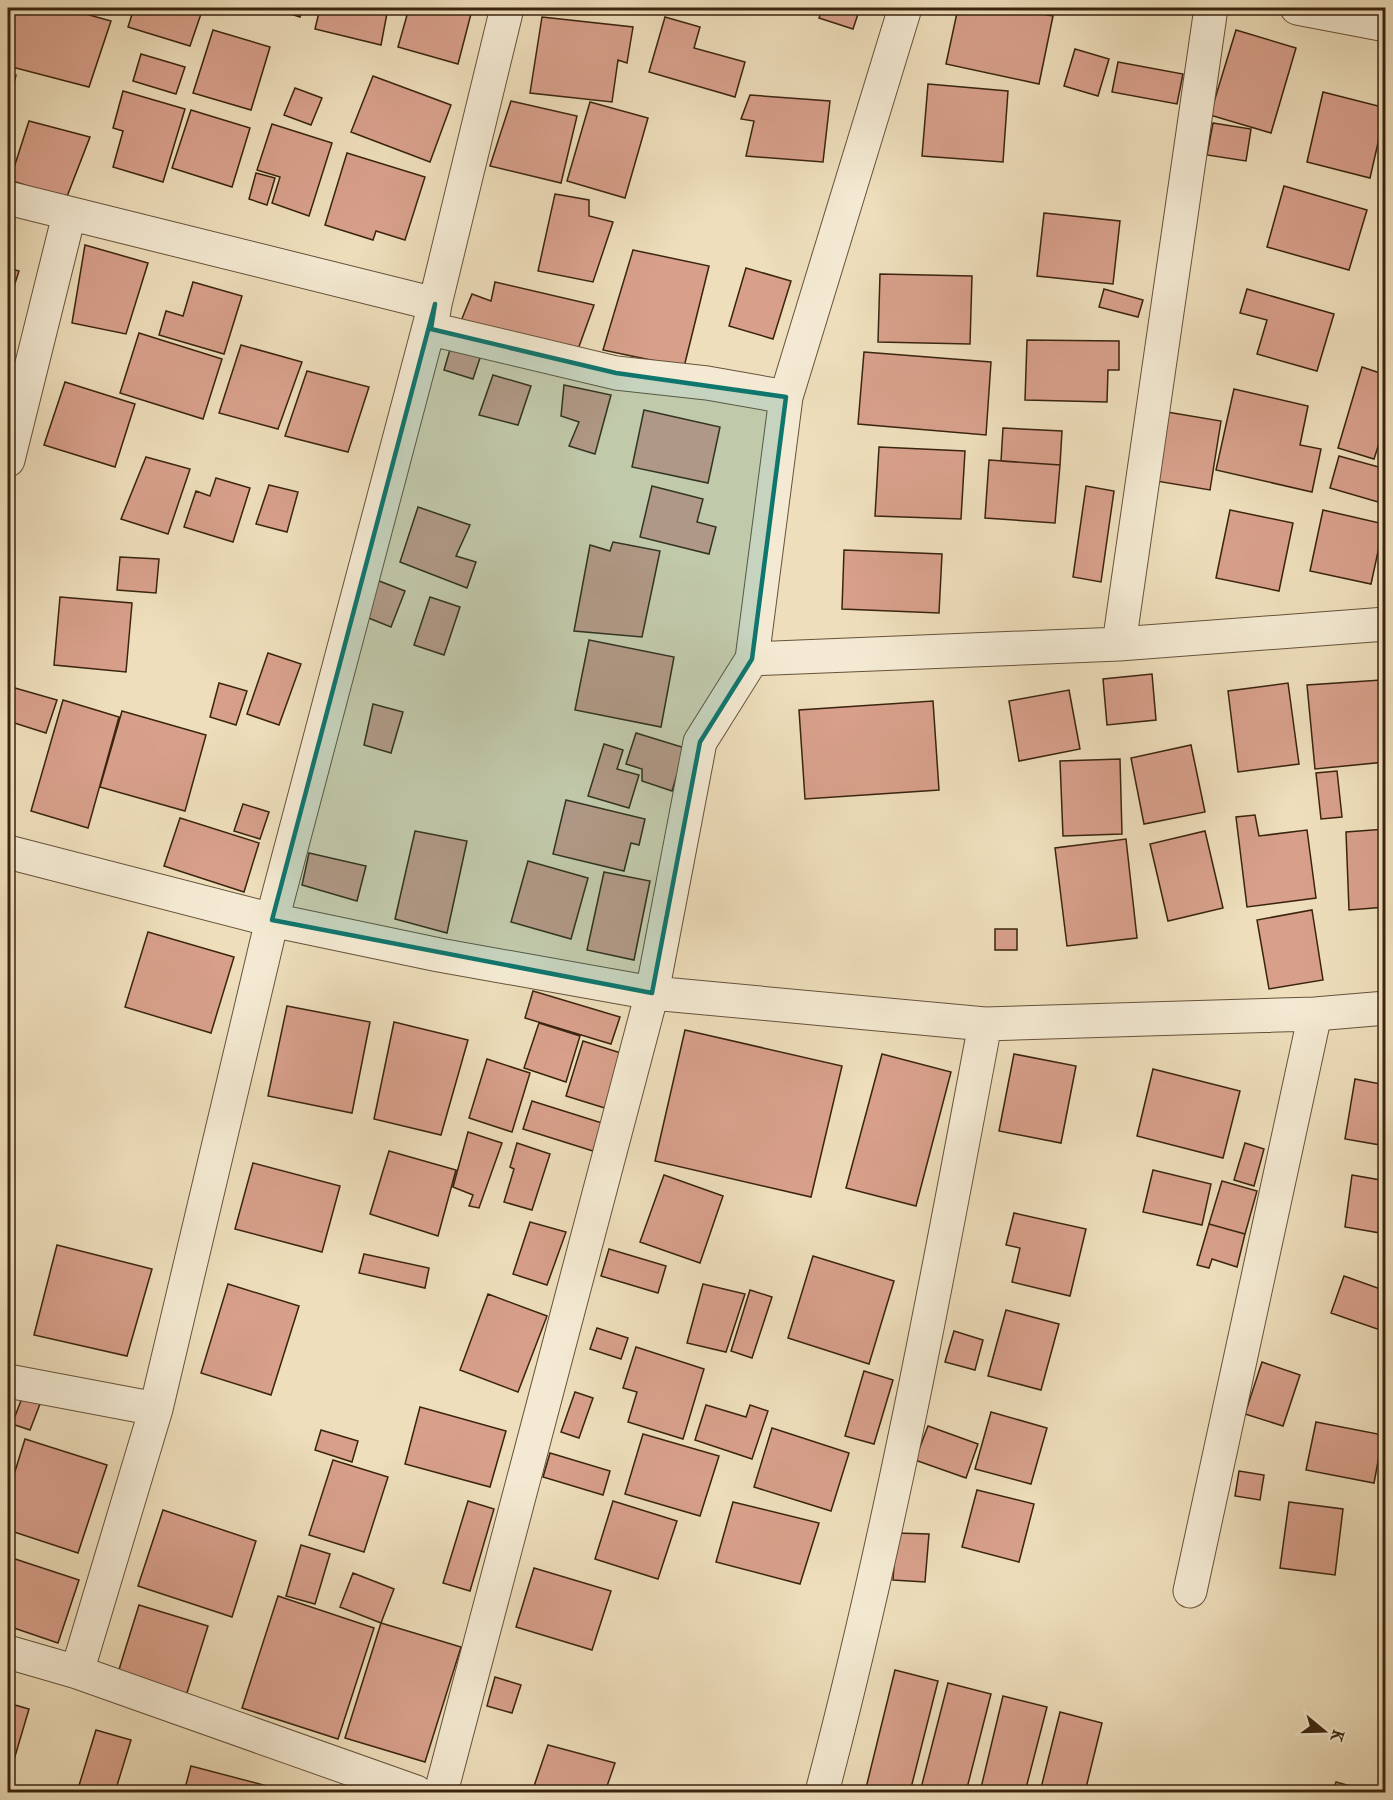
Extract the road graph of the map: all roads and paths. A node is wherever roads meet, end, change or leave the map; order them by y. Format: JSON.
{"nodes":[{"id":1,"x":507,"y":8,"type":"edge"},
{"id":2,"x":905,"y":8,"type":"edge"},
{"id":3,"x":1211,"y":8,"type":"edge"},
{"id":4,"x":1297,"y":8,"type":"edge"},
{"id":5,"x":1386,"y":25,"type":"edge"},
{"id":6,"x":8,"y":198,"type":"edge"},
{"id":7,"x":69,"y":215,"type":"junction"},
{"id":8,"x":435,"y":304,"type":"junction"},
{"id":9,"x":786,"y":397,"type":"junction"},
{"id":10,"x":8,"y":460,"type":"edge"},
{"id":11,"x":1386,"y":624,"type":"edge"},
{"id":12,"x":1119,"y":644,"type":"junction"},
{"id":13,"x":752,"y":659,"type":"junction"},
{"id":14,"x":8,"y":852,"type":"edge"},
{"id":15,"x":272,"y":920,"type":"junction"},
{"id":16,"x":652,"y":993,"type":"junction"},
{"id":17,"x":1386,"y":1008,"type":"edge"},
{"id":18,"x":1315,"y":1014,"type":"junction"},
{"id":19,"x":985,"y":1024,"type":"junction"},
{"id":20,"x":8,"y":1381,"type":"edge"},
{"id":21,"x":156,"y":1409,"type":"junction"},
{"id":22,"x":1190,"y":1591,"type":"dead end"},
{"id":23,"x":8,"y":1652,"type":"edge"},
{"id":24,"x":78,"y":1672,"type":"junction"},
{"id":25,"x":416,"y":1792,"type":"edge"},
{"id":26,"x":441,"y":1792,"type":"edge"},
{"id":27,"x":822,"y":1792,"type":"edge"}],
"edges":[{"from":1,"to":8,"type":"street"},
{"from":2,"to":9,"type":"street"},
{"from":3,"to":12,"type":"street"},
{"from":4,"to":5,"type":"street"},
{"from":6,"to":7,"type":"street"},
{"from":7,"to":8,"type":"street"},
{"from":7,"to":10,"type":"street"},
{"from":8,"to":9,"type":"street"},
{"from":8,"to":15,"type":"street"},
{"from":9,"to":13,"type":"street"},
{"from":11,"to":12,"type":"street"},
{"from":12,"to":13,"type":"street"},
{"from":13,"to":16,"type":"street"},
{"from":14,"to":15,"type":"street"},
{"from":15,"to":16,"type":"street"},
{"from":15,"to":21,"type":"street"},
{"from":16,"to":19,"type":"street"},
{"from":16,"to":26,"type":"street"},
{"from":17,"to":18,"type":"street"},
{"from":18,"to":19,"type":"street"},
{"from":18,"to":22,"type":"street"},
{"from":19,"to":27,"type":"street"},
{"from":20,"to":21,"type":"street"},
{"from":21,"to":24,"type":"street"},
{"from":23,"to":24,"type":"street"},
{"from":24,"to":25,"type":"street"}]}
